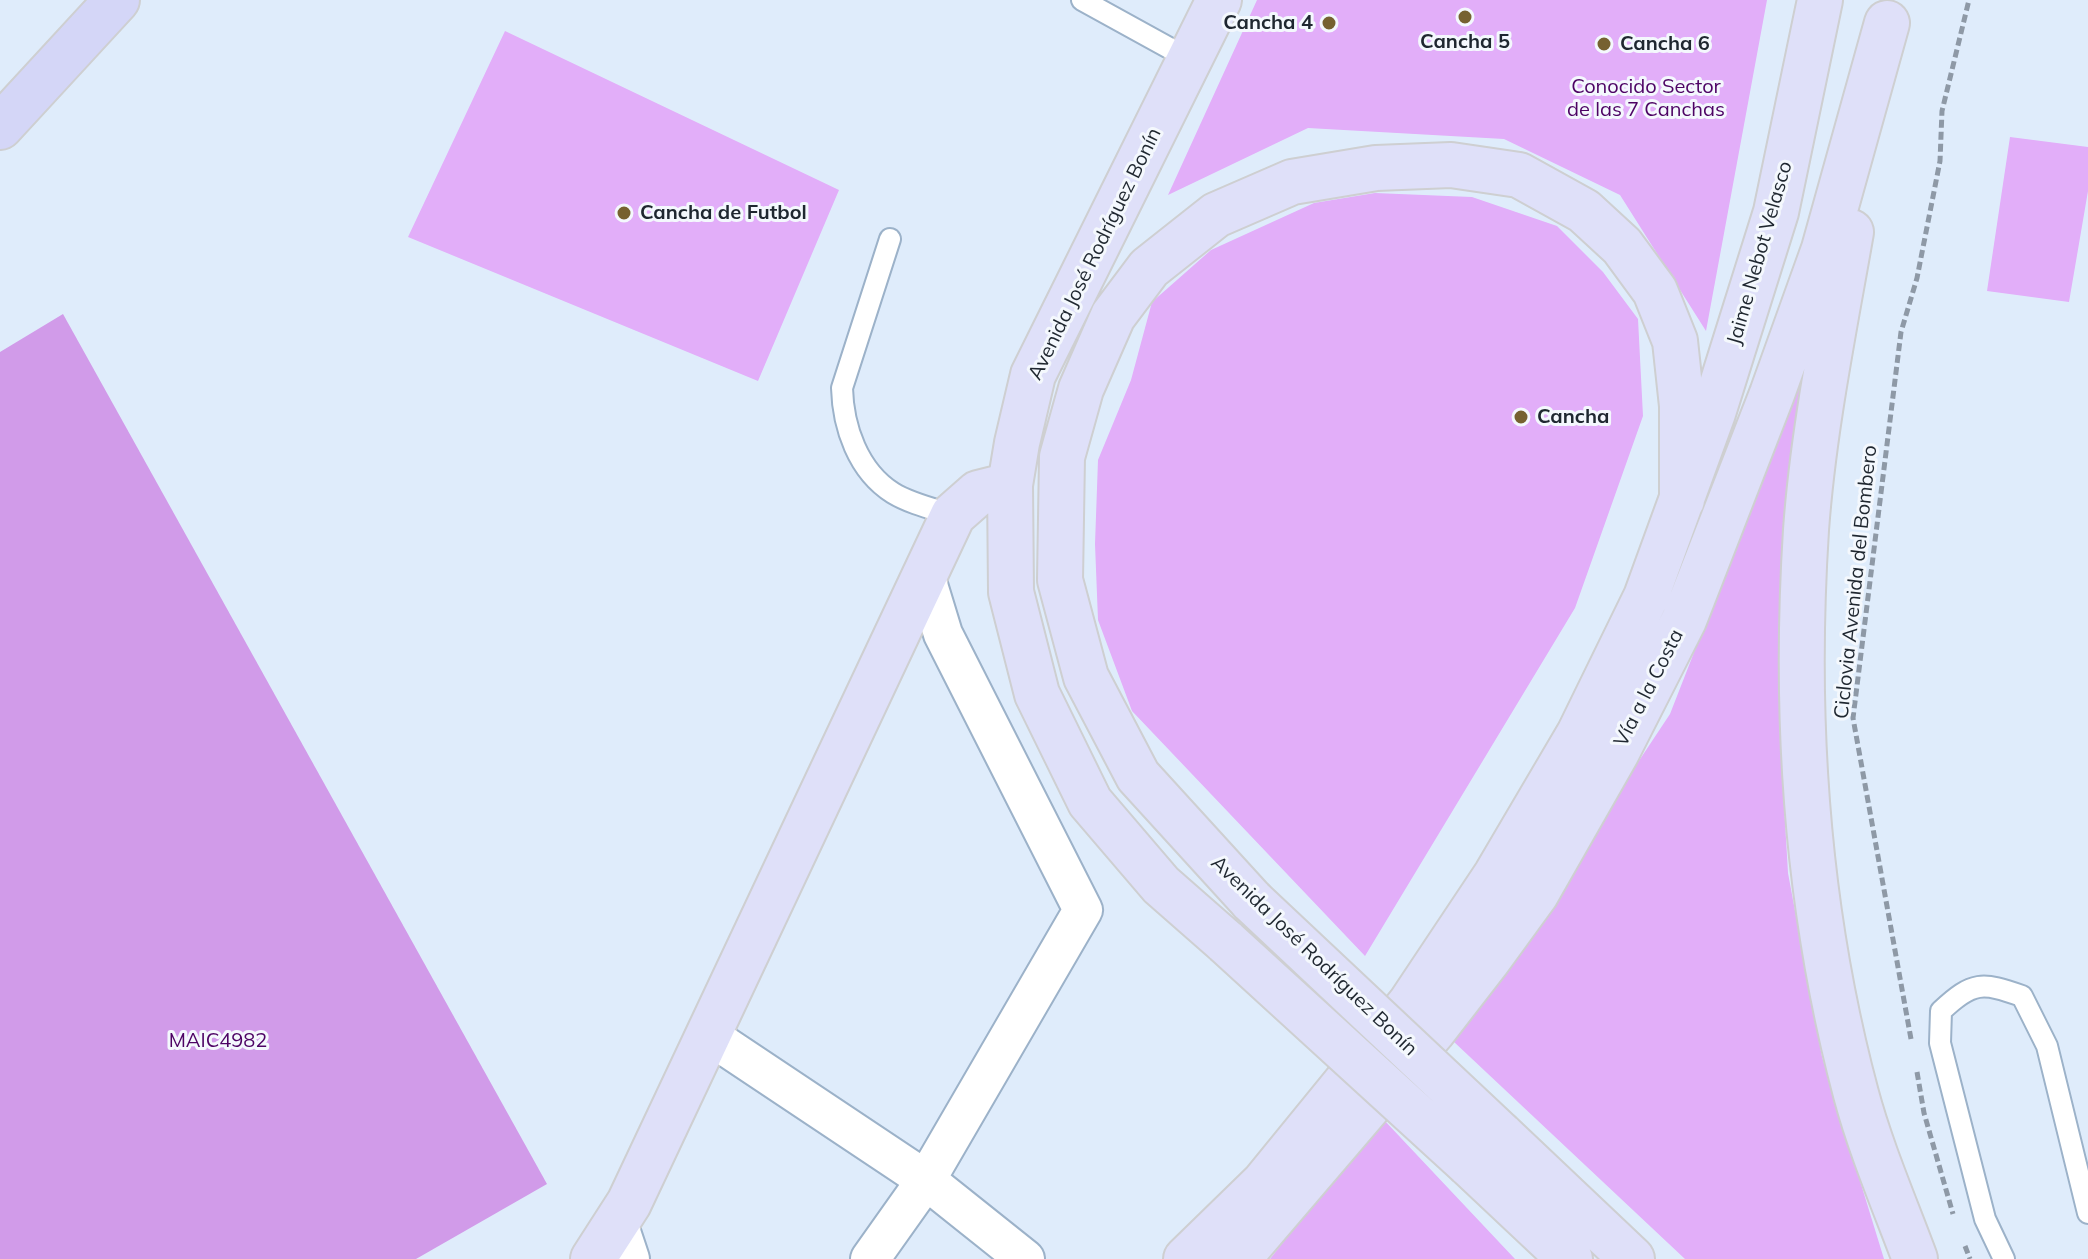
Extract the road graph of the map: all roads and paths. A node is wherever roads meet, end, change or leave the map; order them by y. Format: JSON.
{"nodes":[{"id":1,"x":117,"y":0,"type":"edge"},
{"id":2,"x":1082,"y":0,"type":"edge"},
{"id":3,"x":1219,"y":0,"type":"edge"},
{"id":4,"x":1820,"y":0,"type":"edge"},
{"id":5,"x":1969,"y":0,"type":"edge"},
{"id":6,"x":1889,"y":12,"type":"edge"},
{"id":7,"x":1191,"y":60,"type":"junction"},
{"id":8,"x":0,"y":127,"type":"edge"},
{"id":9,"x":890,"y":239,"type":"dead end"},
{"id":10,"x":1010,"y":485,"type":"junction"},
{"id":11,"x":1682,"y":500,"type":"junction"},
{"id":12,"x":953,"y":515,"type":"junction"},
{"id":13,"x":925,"y":575,"type":"junction"},
{"id":14,"x":707,"y":1034,"type":"junction"},
{"id":15,"x":1913,"y":1052,"type":"dead end"},
{"id":16,"x":1916,"y":1068,"type":"dead end"},
{"id":17,"x":926,"y":1180,"type":"junction"},
{"id":18,"x":1289,"y":1201,"type":"junction"},
{"id":19,"x":2088,"y":1213,"type":"edge"},
{"id":20,"x":1954,"y":1218,"type":"dead end"},
{"id":21,"x":1530,"y":1222,"type":"junction"},
{"id":22,"x":1960,"y":1232,"type":"dead end"},
{"id":23,"x":624,"y":1241,"type":"edge"},
{"id":24,"x":593,"y":1259,"type":"edge"},
{"id":25,"x":870,"y":1259,"type":"edge"},
{"id":26,"x":1025,"y":1259,"type":"edge"},
{"id":27,"x":1186,"y":1259,"type":"edge"},
{"id":28,"x":1238,"y":1259,"type":"edge"},
{"id":29,"x":1252,"y":1259,"type":"edge"},
{"id":30,"x":1561,"y":1259,"type":"edge"},
{"id":31,"x":1570,"y":1259,"type":"edge"},
{"id":32,"x":1632,"y":1259,"type":"edge"},
{"id":33,"x":1915,"y":1259,"type":"edge"},
{"id":34,"x":1970,"y":1259,"type":"edge"},
{"id":35,"x":2004,"y":1259,"type":"edge"}],
"edges":[{"from":1,"to":8,"type":"highway"},
{"from":2,"to":7,"type":"lane"},
{"from":3,"to":7,"type":"main road","name":"Avenida José Rodríguez Bonín"},
{"from":4,"to":11,"type":"main road","name":"Jaime Nebot Velasco"},
{"from":5,"to":15,"type":"path","name":"Ciclovia Avenida del Bombero"},
{"from":6,"to":18,"type":"main road","name":"Vía a la Costa"},
{"from":6,"to":33,"type":"main road"},
{"from":7,"to":10,"type":"main road","name":"Avenida José Rodríguez Bonín"},
{"from":9,"to":12,"type":"lane"},
{"from":10,"to":12,"type":"main road"},
{"from":10,"to":21,"type":"main road","name":"Avenida José Rodríguez Bonín","bridge":true},
{"from":11,"to":27,"type":"main road","name":"Vía a la Costa"},
{"from":11,"to":32,"type":"main road","name":"Avenida José Rodríguez Bonín","bridge":true},
{"from":12,"to":13,"type":"main road"},
{"from":13,"to":14,"type":"main road"},
{"from":13,"to":17,"type":"street"},
{"from":14,"to":17,"type":"street"},
{"from":14,"to":23,"type":"main road"},
{"from":16,"to":20,"type":"path"},
{"from":17,"to":25,"type":"street"},
{"from":17,"to":26,"type":"street"},
{"from":18,"to":28,"type":"main road","name":"Vía a la Costa"},
{"from":18,"to":29,"type":"main road"},
{"from":19,"to":35,"type":"lane"},
{"from":21,"to":30,"type":"main road"},
{"from":21,"to":31,"type":"main road","name":"Avenida José Rodríguez Bonín"},
{"from":22,"to":34,"type":"path"},
{"from":23,"to":24,"type":"main road"}]}
